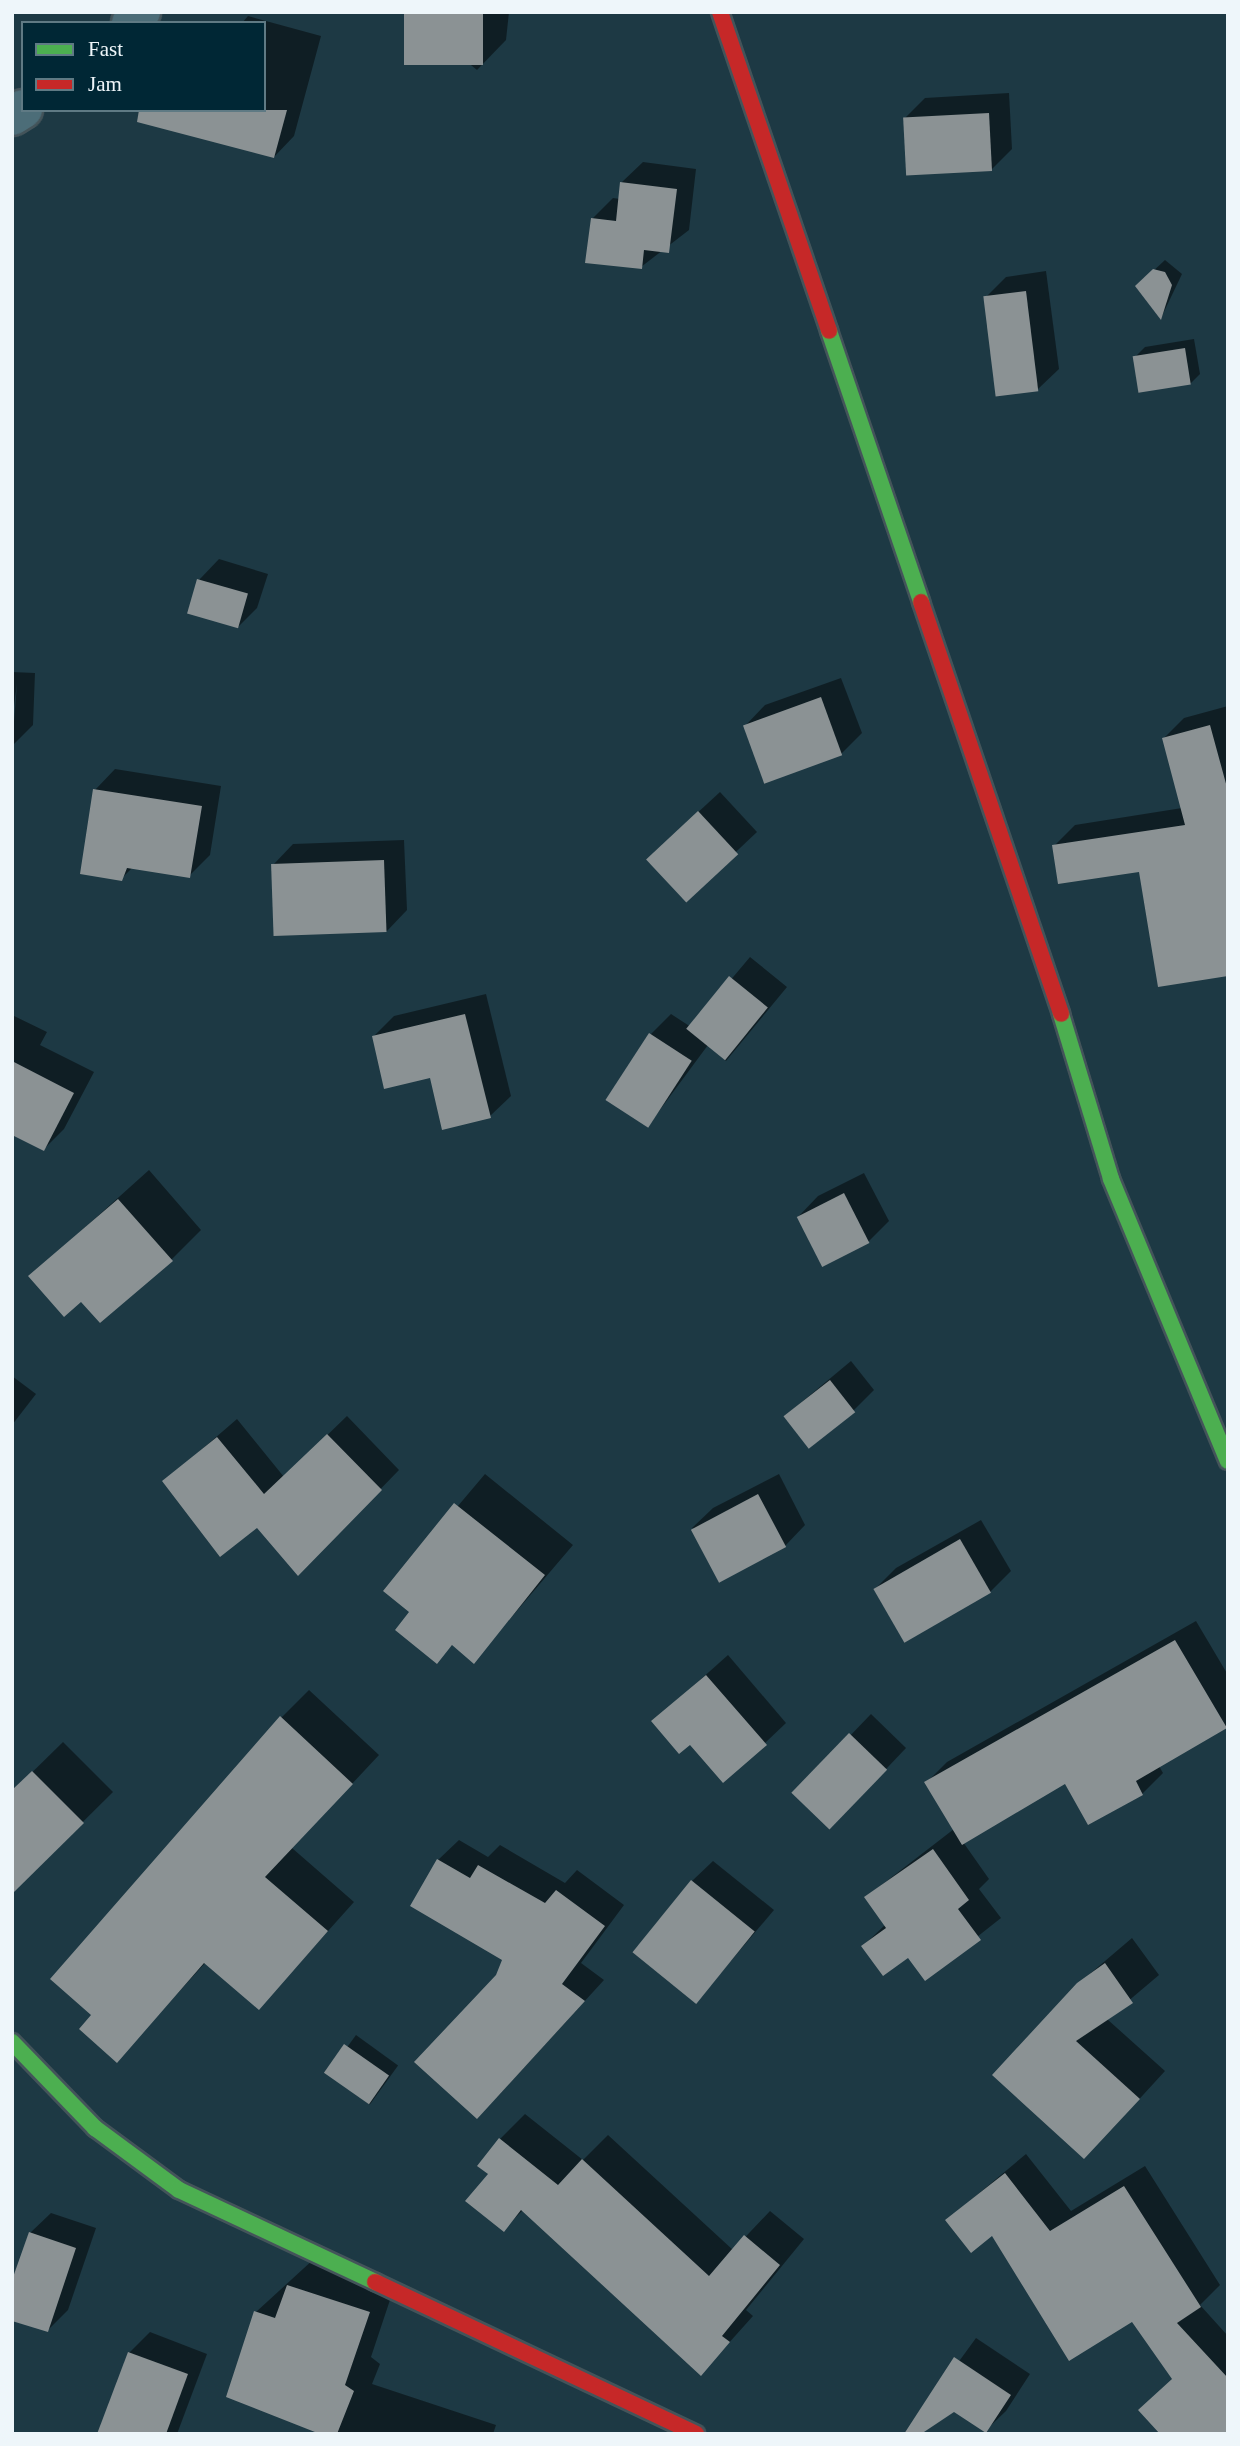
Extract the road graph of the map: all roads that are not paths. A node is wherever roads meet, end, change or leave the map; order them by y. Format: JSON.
{"nodes":[{"id":1,"x":720,"y":12,"type":"edge"},
{"id":2,"x":1228,"y":1461,"type":"edge"},
{"id":3,"x":13,"y":2046,"type":"edge"},
{"id":4,"x":696,"y":2434,"type":"edge"}],
"edges":[{"from":1,"to":2,"type":"street"},
{"from":3,"to":4,"type":"street"}]}
